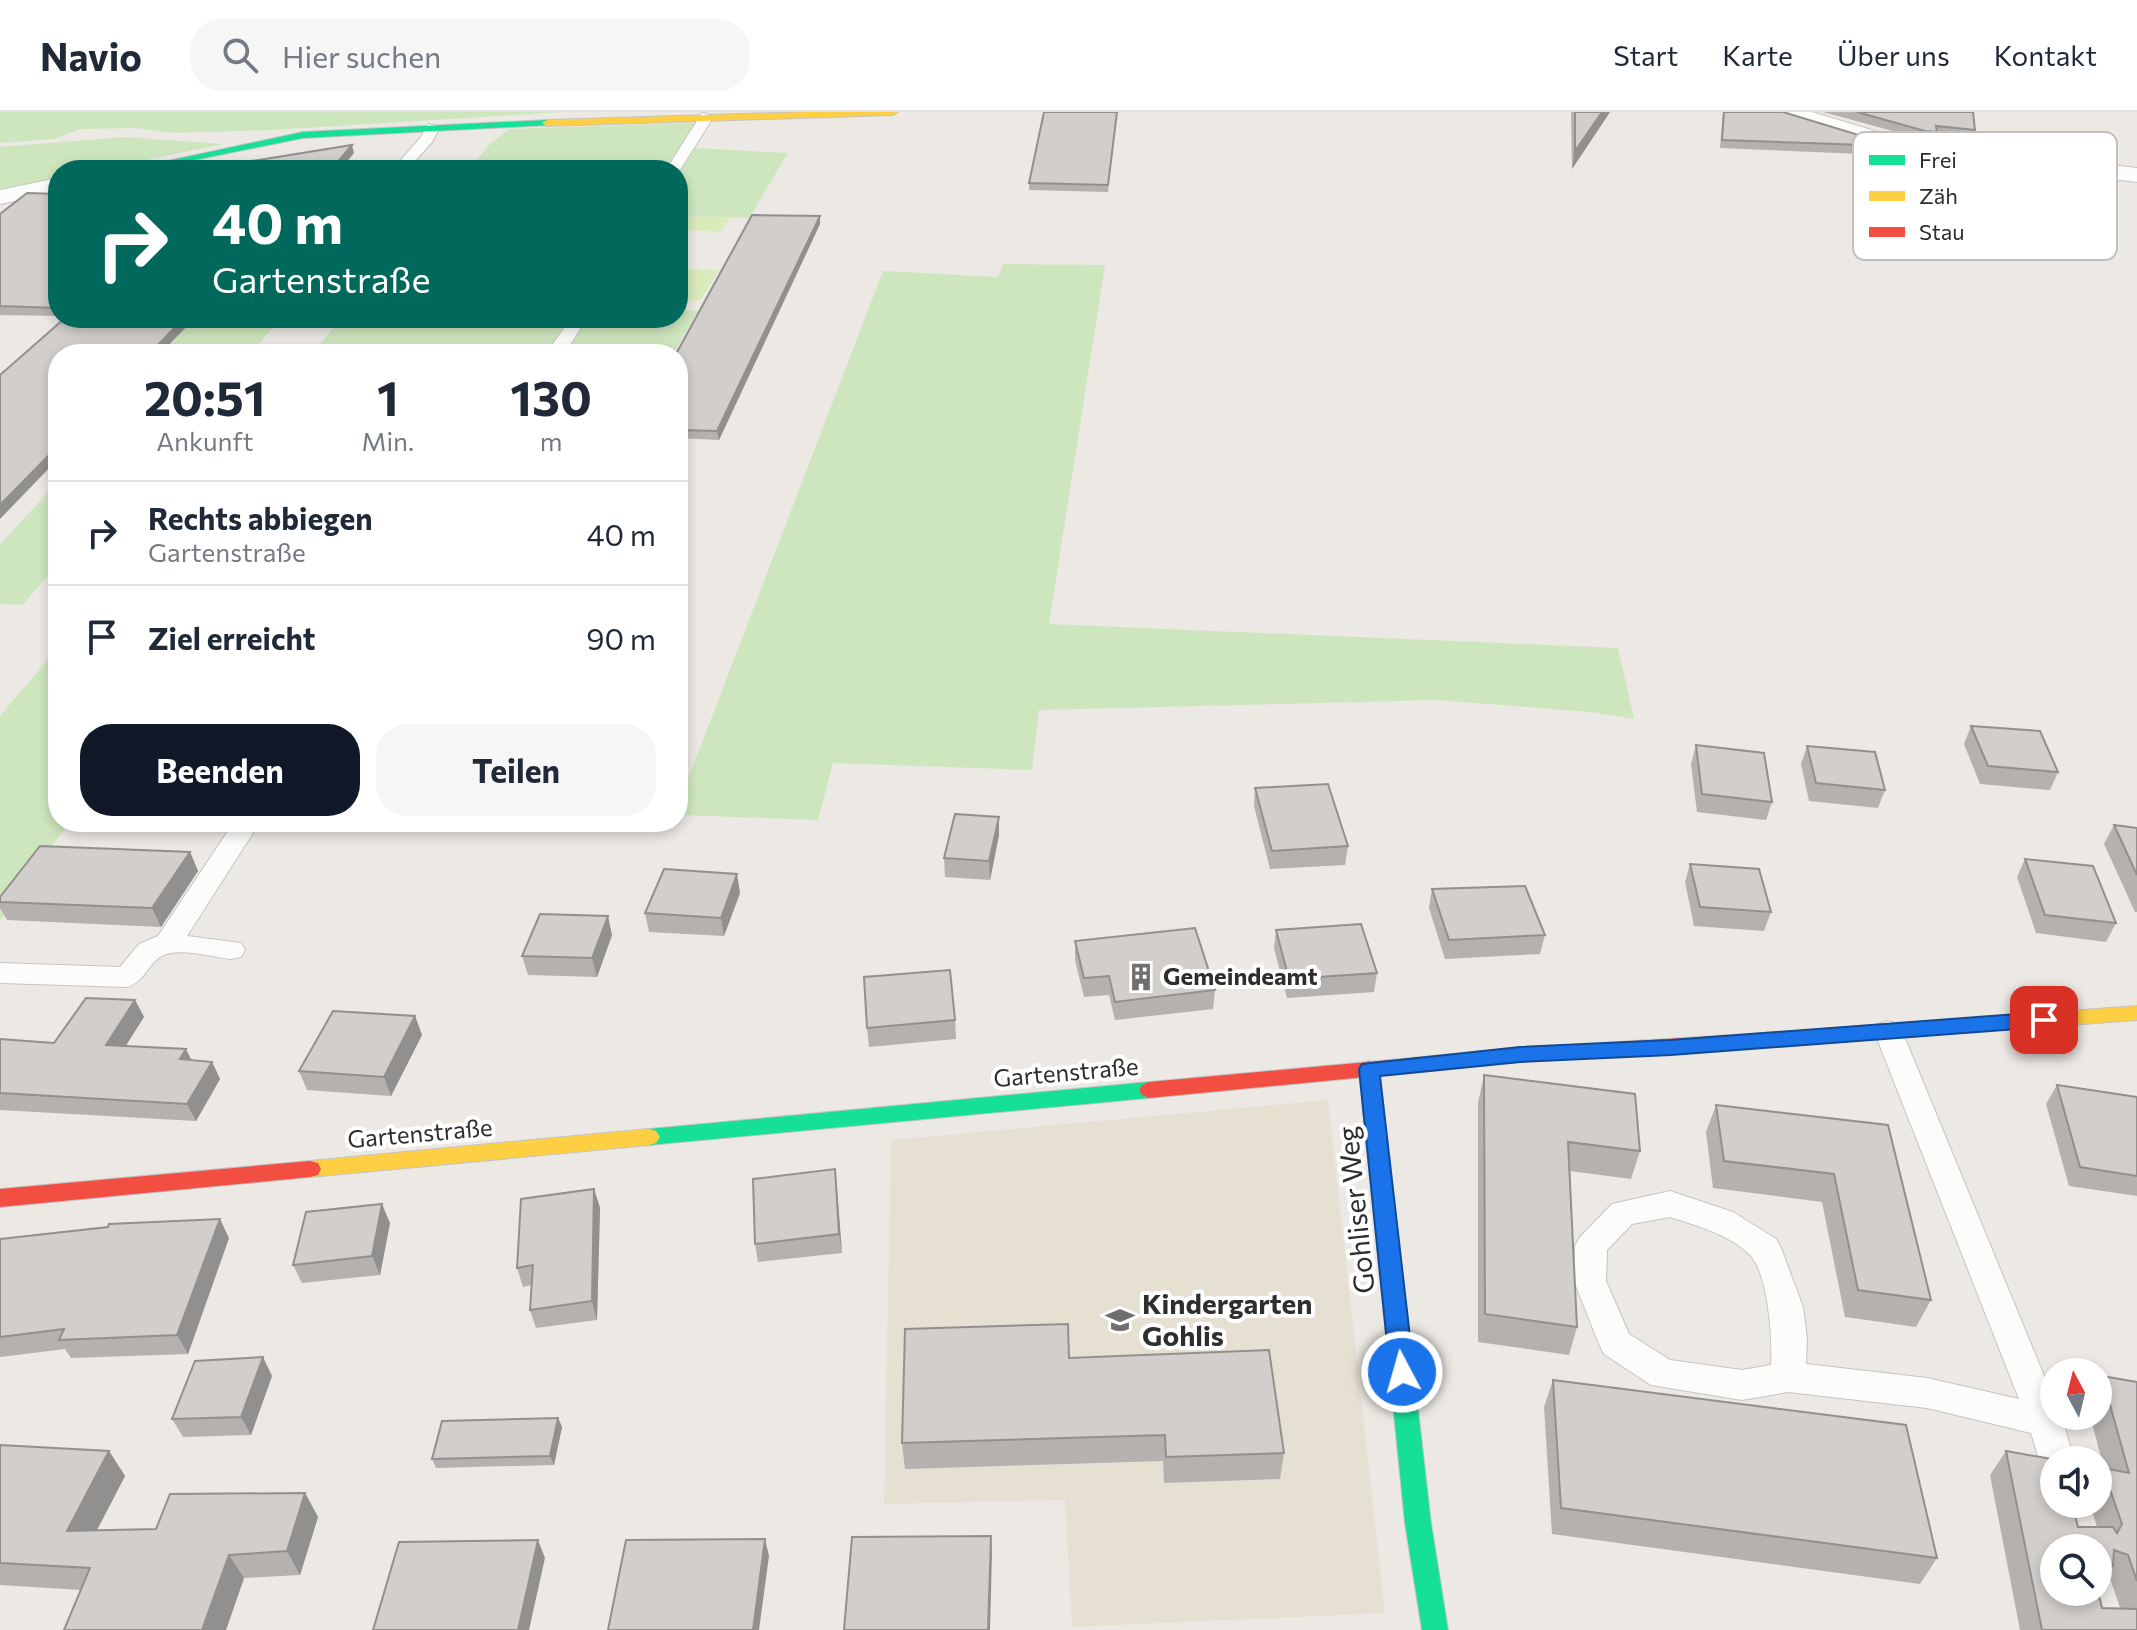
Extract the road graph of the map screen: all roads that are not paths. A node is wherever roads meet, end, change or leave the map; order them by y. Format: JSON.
{"nodes":[{"id":1,"x":893,"y":112,"type":"edge"},
{"id":2,"x":1788,"y":112,"type":"edge"},
{"id":3,"x":626,"y":115,"type":"edge"},
{"id":4,"x":707,"y":116,"type":"junction"},
{"id":5,"x":433,"y":127,"type":"junction"},
{"id":6,"x":1854,"y":132,"type":"edge"},
{"id":7,"x":234,"y":149,"type":"junction"},
{"id":8,"x":180,"y":160,"type":"edge"},
{"id":9,"x":242,"y":160,"type":"edge"},
{"id":10,"x":408,"y":160,"type":"edge"},
{"id":11,"x":679,"y":160,"type":"edge"},
{"id":12,"x":2117,"y":173,"type":"edge"},
{"id":13,"x":2137,"y":175,"type":"edge"},
{"id":14,"x":48,"y":187,"type":"edge"},
{"id":15,"x":0,"y":197,"type":"edge"},
{"id":16,"x":240,"y":832,"type":"edge"},
{"id":17,"x":168,"y":943,"type":"junction"},
{"id":18,"x":231,"y":950,"type":"dead end"},
{"id":19,"x":0,"y":973,"type":"edge"},
{"id":20,"x":2137,"y":1013,"type":"edge"},
{"id":21,"x":1888,"y":1031,"type":"junction"},
{"id":22,"x":1369,"y":1069,"type":"junction"},
{"id":23,"x":0,"y":1198,"type":"edge"},
{"id":24,"x":1788,"y":1377,"type":"junction"},
{"id":25,"x":2040,"y":1409,"type":"edge"},
{"id":26,"x":2040,"y":1420,"type":"edge"},
{"id":27,"x":1435,"y":1630,"type":"edge"}],
"edges":[{"from":1,"to":4,"type":"street"},
{"from":2,"to":6,"type":"street"},
{"from":3,"to":4,"type":"street"},
{"from":3,"to":5,"type":"street"},
{"from":4,"to":11,"type":"lane"},
{"from":5,"to":7,"type":"street"},
{"from":5,"to":10,"type":"lane"},
{"from":7,"to":8,"type":"street"},
{"from":7,"to":9,"type":"lane"},
{"from":12,"to":13,"type":"street"},
{"from":14,"to":15,"type":"street"},
{"from":16,"to":17,"type":"lane"},
{"from":17,"to":18,"type":"lane"},
{"from":17,"to":19,"type":"lane"},
{"from":20,"to":21,"type":"street","name":"Gartenstraße"},
{"from":21,"to":22,"type":"street","name":"Gartenstraße"},
{"from":21,"to":25,"type":"lane"},
{"from":22,"to":23,"type":"street","name":"Gartenstraße"},
{"from":22,"to":27,"type":"street","name":"Gohliser Weg"},
{"from":24,"to":24,"type":"lane"},
{"from":24,"to":26,"type":"lane"}]}
